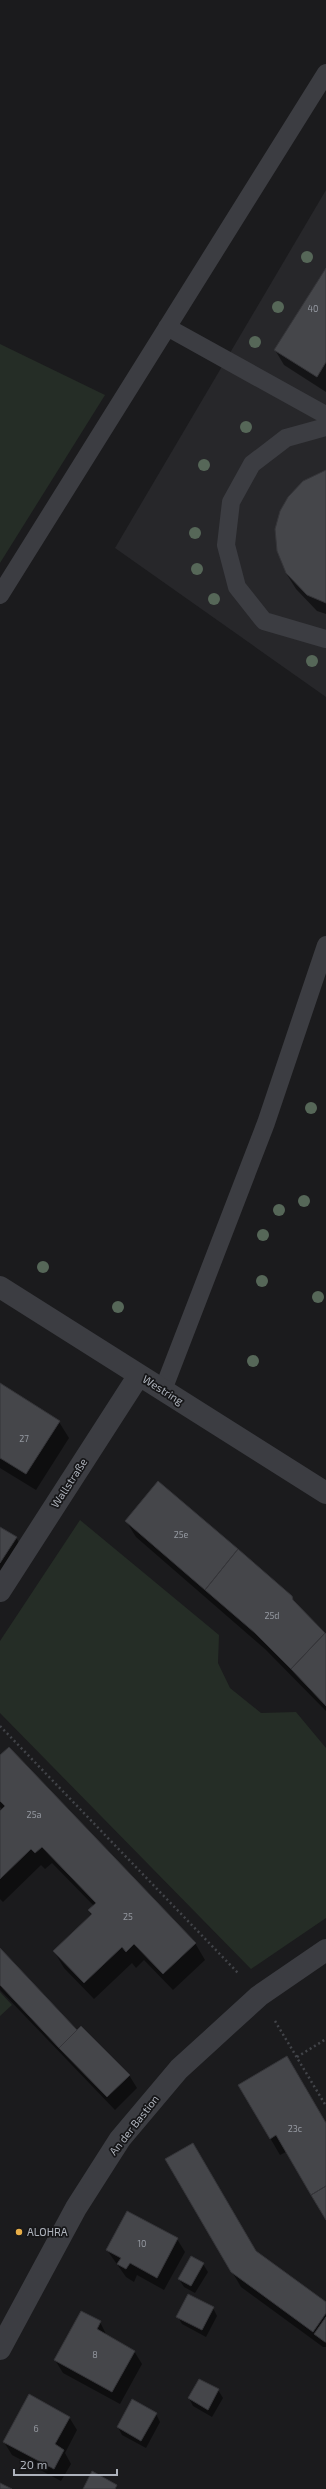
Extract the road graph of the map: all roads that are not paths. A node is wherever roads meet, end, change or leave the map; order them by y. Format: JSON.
{"nodes":[{"id":1,"x":326,"y":72,"type":"edge"},
{"id":2,"x":167,"y":327,"type":"junction"},
{"id":3,"x":322,"y":419,"type":"edge"},
{"id":4,"x":0,"y":595,"type":"edge"},
{"id":5,"x":326,"y":639,"type":"edge"},
{"id":6,"x":326,"y":945,"type":"edge"},
{"id":7,"x":0,"y":1287,"type":"edge"},
{"id":8,"x":139,"y":1375,"type":"junction"},
{"id":9,"x":163,"y":1390,"type":"junction"},
{"id":10,"x":326,"y":1493,"type":"edge"},
{"id":11,"x":0,"y":1591,"type":"edge"},
{"id":12,"x":326,"y":1950,"type":"edge"},
{"id":13,"x":0,"y":2349,"type":"edge"}],
"edges":[{"from":1,"to":2,"type":"lane"},
{"from":2,"to":3,"type":"lane"},
{"from":2,"to":4,"type":"lane"},
{"from":3,"to":5,"type":"lane"},
{"from":6,"to":9,"type":"lane"},
{"from":7,"to":8,"type":"street","name":"Westring"},
{"from":8,"to":9,"type":"street","name":"Westring"},
{"from":8,"to":11,"type":"street","name":"Wallstraße"},
{"from":9,"to":10,"type":"street","name":"Westring"},
{"from":12,"to":13,"type":"street","name":"An der Bastion"}]}
